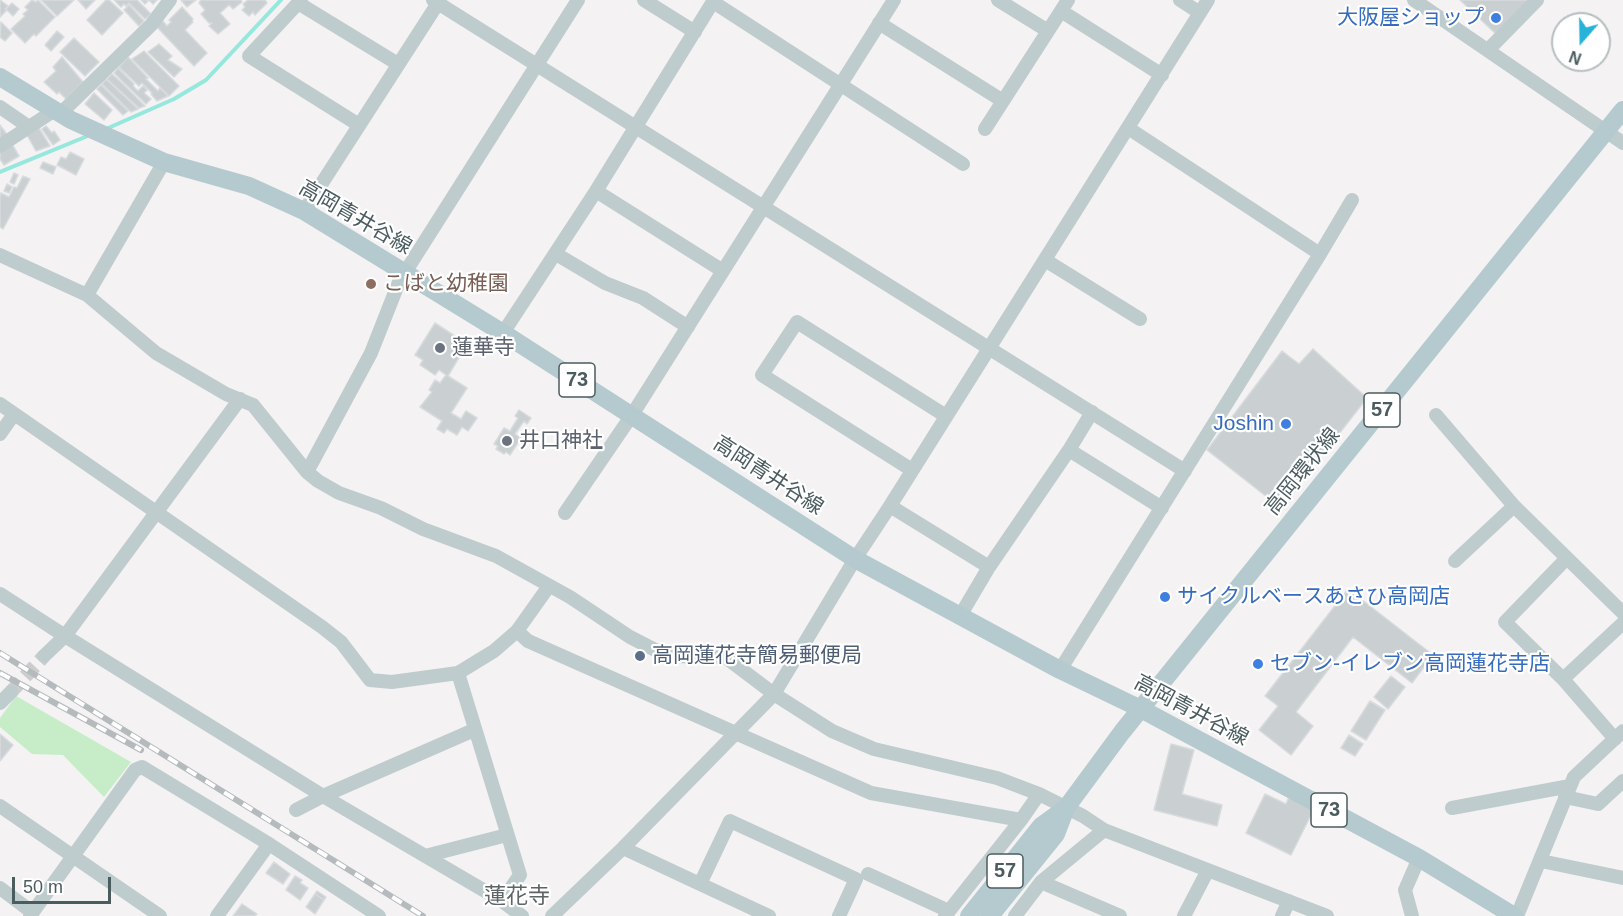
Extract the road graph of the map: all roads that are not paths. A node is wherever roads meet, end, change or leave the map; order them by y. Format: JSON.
{"nodes":[{"id":1,"x":170,"y":0,"type":"edge"},
{"id":2,"x":578,"y":0,"type":"edge"},
{"id":3,"x":644,"y":0,"type":"edge"},
{"id":4,"x":894,"y":0,"type":"edge"},
{"id":5,"x":999,"y":0,"type":"edge"},
{"id":6,"x":1180,"y":0,"type":"edge"},
{"id":7,"x":1208,"y":0,"type":"edge"},
{"id":8,"x":1414,"y":0,"type":"edge"},
{"id":9,"x":1537,"y":0,"type":"edge"},
{"id":10,"x":437,"y":1,"type":"edge"},
{"id":11,"x":713,"y":1,"type":"edge"},
{"id":12,"x":299,"y":2,"type":"edge"},
{"id":13,"x":1064,"y":6,"type":"edge"},
{"id":14,"x":1200,"y":13,"type":"junction"},
{"id":15,"x":879,"y":23,"type":"junction"},
{"id":16,"x":1048,"y":31,"type":"junction"},
{"id":17,"x":694,"y":32,"type":"junction"},
{"id":18,"x":1488,"y":50,"type":"junction"},
{"id":19,"x":398,"y":64,"type":"junction"},
{"id":20,"x":536,"y":65,"type":"junction"},
{"id":21,"x":1162,"y":75,"type":"junction"},
{"id":22,"x":0,"y":77,"type":"edge"},
{"id":23,"x":840,"y":86,"type":"junction"},
{"id":24,"x":1004,"y":101,"type":"junction"},
{"id":25,"x":0,"y":107,"type":"edge"},
{"id":26,"x":1623,"y":110,"type":"edge"},
{"id":27,"x":58,"y":112,"type":"junction"},
{"id":28,"x":359,"y":125,"type":"junction"},
{"id":29,"x":29,"y":127,"type":"junction"},
{"id":30,"x":635,"y":127,"type":"junction"},
{"id":31,"x":985,"y":129,"type":"dead end"},
{"id":32,"x":1128,"y":129,"type":"junction"},
{"id":33,"x":1607,"y":131,"type":"junction"},
{"id":34,"x":1623,"y":143,"type":"edge"},
{"id":35,"x":0,"y":146,"type":"edge"},
{"id":36,"x":164,"y":162,"type":"junction"},
{"id":37,"x":963,"y":164,"type":"dead end"},
{"id":38,"x":596,"y":190,"type":"junction"},
{"id":39,"x":1352,"y":200,"type":"dead end"},
{"id":40,"x":764,"y":207,"type":"junction"},
{"id":41,"x":304,"y":211,"type":"junction"},
{"id":42,"x":556,"y":254,"type":"junction"},
{"id":43,"x":1320,"y":254,"type":"junction"},
{"id":44,"x":0,"y":255,"type":"edge"},
{"id":45,"x":1045,"y":260,"type":"junction"},
{"id":46,"x":723,"y":271,"type":"junction"},
{"id":47,"x":405,"y":273,"type":"junction"},
{"id":48,"x":87,"y":295,"type":"junction"},
{"id":49,"x":1140,"y":320,"type":"dead end"},
{"id":50,"x":687,"y":327,"type":"junction"},
{"id":51,"x":503,"y":333,"type":"junction"},
{"id":52,"x":990,"y":348,"type":"junction"},
{"id":53,"x":240,"y":399,"type":"junction"},
{"id":54,"x":0,"y":404,"type":"edge"},
{"id":55,"x":1092,"y":412,"type":"junction"},
{"id":56,"x":14,"y":414,"type":"junction"},
{"id":57,"x":632,"y":415,"type":"junction"},
{"id":58,"x":1436,"y":415,"type":"dead end"},
{"id":59,"x":946,"y":417,"type":"junction"},
{"id":60,"x":0,"y":434,"type":"edge"},
{"id":61,"x":1069,"y":450,"type":"junction"},
{"id":62,"x":912,"y":470,"type":"junction"},
{"id":63,"x":1185,"y":471,"type":"junction"},
{"id":64,"x":307,"y":472,"type":"junction"},
{"id":65,"x":890,"y":506,"type":"junction"},
{"id":66,"x":1514,"y":506,"type":"junction"},
{"id":67,"x":1162,"y":508,"type":"junction"},
{"id":68,"x":155,"y":511,"type":"junction"},
{"id":69,"x":566,"y":513,"type":"dead end"},
{"id":70,"x":1567,"y":558,"type":"junction"},
{"id":71,"x":855,"y":559,"type":"junction"},
{"id":72,"x":1455,"y":561,"type":"dead end"},
{"id":73,"x":989,"y":567,"type":"junction"},
{"id":74,"x":549,"y":586,"type":"junction"},
{"id":75,"x":0,"y":594,"type":"edge"},
{"id":76,"x":1623,"y":613,"type":"edge"},
{"id":77,"x":960,"y":616,"type":"junction"},
{"id":78,"x":1623,"y":623,"type":"edge"},
{"id":79,"x":517,"y":631,"type":"junction"},
{"id":80,"x":65,"y":636,"type":"junction"},
{"id":81,"x":44,"y":656,"type":"tunnel mouth"},
{"id":82,"x":1060,"y":670,"type":"junction"},
{"id":83,"x":458,"y":673,"type":"junction"},
{"id":84,"x":1563,"y":679,"type":"junction"},
{"id":85,"x":774,"y":694,"type":"junction"},
{"id":86,"x":1141,"y":709,"type":"junction"},
{"id":87,"x":474,"y":730,"type":"junction"},
{"id":88,"x":736,"y":733,"type":"junction"},
{"id":89,"x":1619,"y":735,"type":"edge"},
{"id":90,"x":1623,"y":781,"type":"edge"},
{"id":91,"x":1568,"y":791,"type":"junction"},
{"id":92,"x":1039,"y":794,"type":"junction"},
{"id":93,"x":323,"y":796,"type":"junction"},
{"id":94,"x":0,"y":806,"type":"edge"},
{"id":95,"x":1066,"y":808,"type":"junction"},
{"id":96,"x":1452,"y":808,"type":"dead end"},
{"id":97,"x":296,"y":810,"type":"dead end"},
{"id":98,"x":1021,"y":820,"type":"junction"},
{"id":99,"x":1049,"y":830,"type":"junction"},
{"id":100,"x":1104,"y":830,"type":"junction"},
{"id":101,"x":507,"y":835,"type":"junction"},
{"id":102,"x":269,"y":844,"type":"junction"},
{"id":103,"x":623,"y":848,"type":"junction"},
{"id":104,"x":73,"y":856,"type":"junction"},
{"id":105,"x":425,"y":856,"type":"junction"},
{"id":106,"x":1419,"y":858,"type":"junction"},
{"id":107,"x":1541,"y":861,"type":"junction"},
{"id":108,"x":1208,"y":870,"type":"junction"},
{"id":109,"x":868,"y":874,"type":"dead end"},
{"id":110,"x":1623,"y":878,"type":"edge"},
{"id":111,"x":1041,"y":882,"type":"junction"},
{"id":112,"x":700,"y":884,"type":"junction"},
{"id":113,"x":0,"y":888,"type":"edge"},
{"id":114,"x":502,"y":901,"type":"junction"},
{"id":115,"x":1289,"y":901,"type":"junction"},
{"id":116,"x":31,"y":914,"type":"edge"},
{"id":117,"x":947,"y":914,"type":"edge"},
{"id":118,"x":160,"y":916,"type":"edge"},
{"id":119,"x":217,"y":916,"type":"edge"},
{"id":120,"x":379,"y":916,"type":"edge"},
{"id":121,"x":522,"y":916,"type":"edge"},
{"id":122,"x":552,"y":916,"type":"edge"},
{"id":123,"x":769,"y":916,"type":"edge"},
{"id":124,"x":839,"y":916,"type":"edge"},
{"id":125,"x":969,"y":916,"type":"edge"},
{"id":126,"x":990,"y":916,"type":"edge"},
{"id":127,"x":1015,"y":916,"type":"edge"},
{"id":128,"x":1120,"y":916,"type":"edge"},
{"id":129,"x":1184,"y":916,"type":"edge"},
{"id":130,"x":1282,"y":916,"type":"edge"},
{"id":131,"x":1327,"y":916,"type":"edge"},
{"id":132,"x":1412,"y":916,"type":"edge"},
{"id":133,"x":1515,"y":916,"type":"edge"}],
"edges":[{"from":1,"to":27,"type":"street"},
{"from":2,"to":20,"type":"street"},
{"from":3,"to":17,"type":"street"},
{"from":4,"to":15,"type":"street"},
{"from":5,"to":16,"type":"street"},
{"from":6,"to":14,"type":"street"},
{"from":7,"to":14,"type":"street"},
{"from":8,"to":18,"type":"street"},
{"from":9,"to":18,"type":"street"},
{"from":10,"to":19,"type":"street"},
{"from":10,"to":20,"type":"street"},
{"from":11,"to":17,"type":"street"},
{"from":11,"to":23,"type":"street"},
{"from":12,"to":19,"type":"street"},
{"from":12,"to":28,"type":"street"},
{"from":13,"to":16,"type":"street"},
{"from":13,"to":21,"type":"street"},
{"from":14,"to":21,"type":"street"},
{"from":15,"to":23,"type":"street"},
{"from":15,"to":24,"type":"street"},
{"from":16,"to":24,"type":"street"},
{"from":17,"to":30,"type":"street"},
{"from":18,"to":33,"type":"street"},
{"from":19,"to":28,"type":"street"},
{"from":20,"to":30,"type":"street"},
{"from":20,"to":47,"type":"street"},
{"from":21,"to":32,"type":"street"},
{"from":22,"to":27,"type":"main road","name":"高岡青井谷線","number":"73"},
{"from":23,"to":37,"type":"street"},
{"from":23,"to":40,"type":"street"},
{"from":24,"to":31,"type":"street"},
{"from":25,"to":29,"type":"street"},
{"from":26,"to":33,"type":"main road","name":"高岡環状線","number":"57"},
{"from":27,"to":29,"type":"street"},
{"from":27,"to":36,"type":"main road","name":"高岡青井谷線","number":"73"},
{"from":28,"to":41,"type":"street"},
{"from":29,"to":35,"type":"street"},
{"from":30,"to":38,"type":"street"},
{"from":30,"to":40,"type":"street"},
{"from":32,"to":43,"type":"street"},
{"from":32,"to":45,"type":"street"},
{"from":33,"to":34,"type":"street"},
{"from":33,"to":86,"type":"main road","name":"高岡環状線","number":"57"},
{"from":36,"to":41,"type":"main road","name":"高岡青井谷線","number":"73"},
{"from":36,"to":48,"type":"street"},
{"from":38,"to":42,"type":"street"},
{"from":38,"to":46,"type":"street"},
{"from":39,"to":43,"type":"street"},
{"from":40,"to":46,"type":"street"},
{"from":40,"to":52,"type":"street"},
{"from":41,"to":47,"type":"main road","name":"高岡青井谷線","number":"73"},
{"from":42,"to":50,"type":"street"},
{"from":42,"to":51,"type":"street"},
{"from":43,"to":63,"type":"street"},
{"from":44,"to":48,"type":"street"},
{"from":45,"to":49,"type":"street"},
{"from":45,"to":52,"type":"street"},
{"from":46,"to":50,"type":"street"},
{"from":47,"to":51,"type":"main road","name":"高岡青井谷線","number":"73"},
{"from":47,"to":64,"type":"street"},
{"from":48,"to":53,"type":"street"},
{"from":50,"to":57,"type":"street"},
{"from":51,"to":57,"type":"main road","name":"高岡青井谷線","number":"73"},
{"from":52,"to":55,"type":"street"},
{"from":52,"to":59,"type":"street"},
{"from":53,"to":64,"type":"street"},
{"from":53,"to":68,"type":"street"},
{"from":54,"to":56,"type":"street"},
{"from":55,"to":61,"type":"street"},
{"from":55,"to":63,"type":"street"},
{"from":56,"to":60,"type":"street"},
{"from":56,"to":68,"type":"street"},
{"from":57,"to":69,"type":"street"},
{"from":57,"to":71,"type":"main road","name":"高岡青井谷線","number":"73"},
{"from":58,"to":66,"type":"street"},
{"from":59,"to":62,"type":"street"},
{"from":59,"to":62,"type":"street"},
{"from":61,"to":67,"type":"street"},
{"from":61,"to":73,"type":"street"},
{"from":62,"to":65,"type":"street"},
{"from":63,"to":67,"type":"street"},
{"from":64,"to":74,"type":"street"},
{"from":65,"to":71,"type":"street"},
{"from":65,"to":73,"type":"street"},
{"from":66,"to":70,"type":"street"},
{"from":66,"to":72,"type":"street"},
{"from":67,"to":82,"type":"street"},
{"from":68,"to":80,"type":"street"},
{"from":68,"to":83,"type":"street"},
{"from":70,"to":76,"type":"street"},
{"from":70,"to":84,"type":"street"},
{"from":71,"to":77,"type":"main road","name":"高岡青井谷線","number":"73"},
{"from":71,"to":85,"type":"street"},
{"from":73,"to":77,"type":"street"},
{"from":74,"to":79,"type":"street"},
{"from":74,"to":85,"type":"street"},
{"from":75,"to":80,"type":"street"},
{"from":77,"to":82,"type":"main road","name":"高岡青井谷線","number":"73"},
{"from":78,"to":84,"type":"street"},
{"from":79,"to":83,"type":"street"},
{"from":79,"to":88,"type":"street"},
{"from":80,"to":81,"type":"street"},
{"from":80,"to":93,"type":"street"},
{"from":82,"to":86,"type":"main road","name":"高岡青井谷線","number":"73"},
{"from":83,"to":87,"type":"street"},
{"from":84,"to":89,"type":"street"},
{"from":85,"to":88,"type":"street"},
{"from":85,"to":92,"type":"street"},
{"from":86,"to":95,"type":"main road","name":"高岡環状線","number":"57"},
{"from":86,"to":106,"type":"main road","name":"高岡青井谷線","number":"73"},
{"from":87,"to":93,"type":"street"},
{"from":87,"to":101,"type":"street"},
{"from":88,"to":98,"type":"street"},
{"from":88,"to":103,"type":"street"},
{"from":89,"to":91,"type":"street"},
{"from":90,"to":91,"type":"street"},
{"from":91,"to":96,"type":"street"},
{"from":91,"to":107,"type":"street"},
{"from":92,"to":95,"type":"street"},
{"from":92,"to":98,"type":"street"},
{"from":93,"to":97,"type":"street"},
{"from":93,"to":105,"type":"street"},
{"from":94,"to":104,"type":"street"},
{"from":95,"to":99,"type":"main road","name":"高岡環状線","number":"57"},
{"from":95,"to":100,"type":"street"},
{"from":98,"to":117,"type":"street"},
{"from":99,"to":125,"type":"main road","name":"高岡環状線","number":"57"},
{"from":99,"to":126,"type":"main road","name":"高岡環状線","number":"57"},
{"from":100,"to":108,"type":"street"},
{"from":100,"to":111,"type":"street"},
{"from":101,"to":105,"type":"street"},
{"from":101,"to":114,"type":"street"},
{"from":102,"to":104,"type":"street"},
{"from":102,"to":119,"type":"street"},
{"from":102,"to":120,"type":"street"},
{"from":103,"to":112,"type":"street"},
{"from":103,"to":122,"type":"street"},
{"from":104,"to":116,"type":"street"},
{"from":104,"to":118,"type":"street"},
{"from":105,"to":114,"type":"street"},
{"from":106,"to":132,"type":"street"},
{"from":106,"to":133,"type":"main road","name":"高岡青井谷線","number":"73"},
{"from":107,"to":110,"type":"street"},
{"from":107,"to":133,"type":"street"},
{"from":108,"to":115,"type":"street"},
{"from":108,"to":129,"type":"street"},
{"from":109,"to":117,"type":"street"},
{"from":111,"to":127,"type":"street"},
{"from":111,"to":128,"type":"street"},
{"from":112,"to":123,"type":"street"},
{"from":112,"to":124,"type":"street"},
{"from":113,"to":116,"type":"street"},
{"from":114,"to":121,"type":"street"},
{"from":115,"to":130,"type":"street"},
{"from":115,"to":131,"type":"street"}]}
